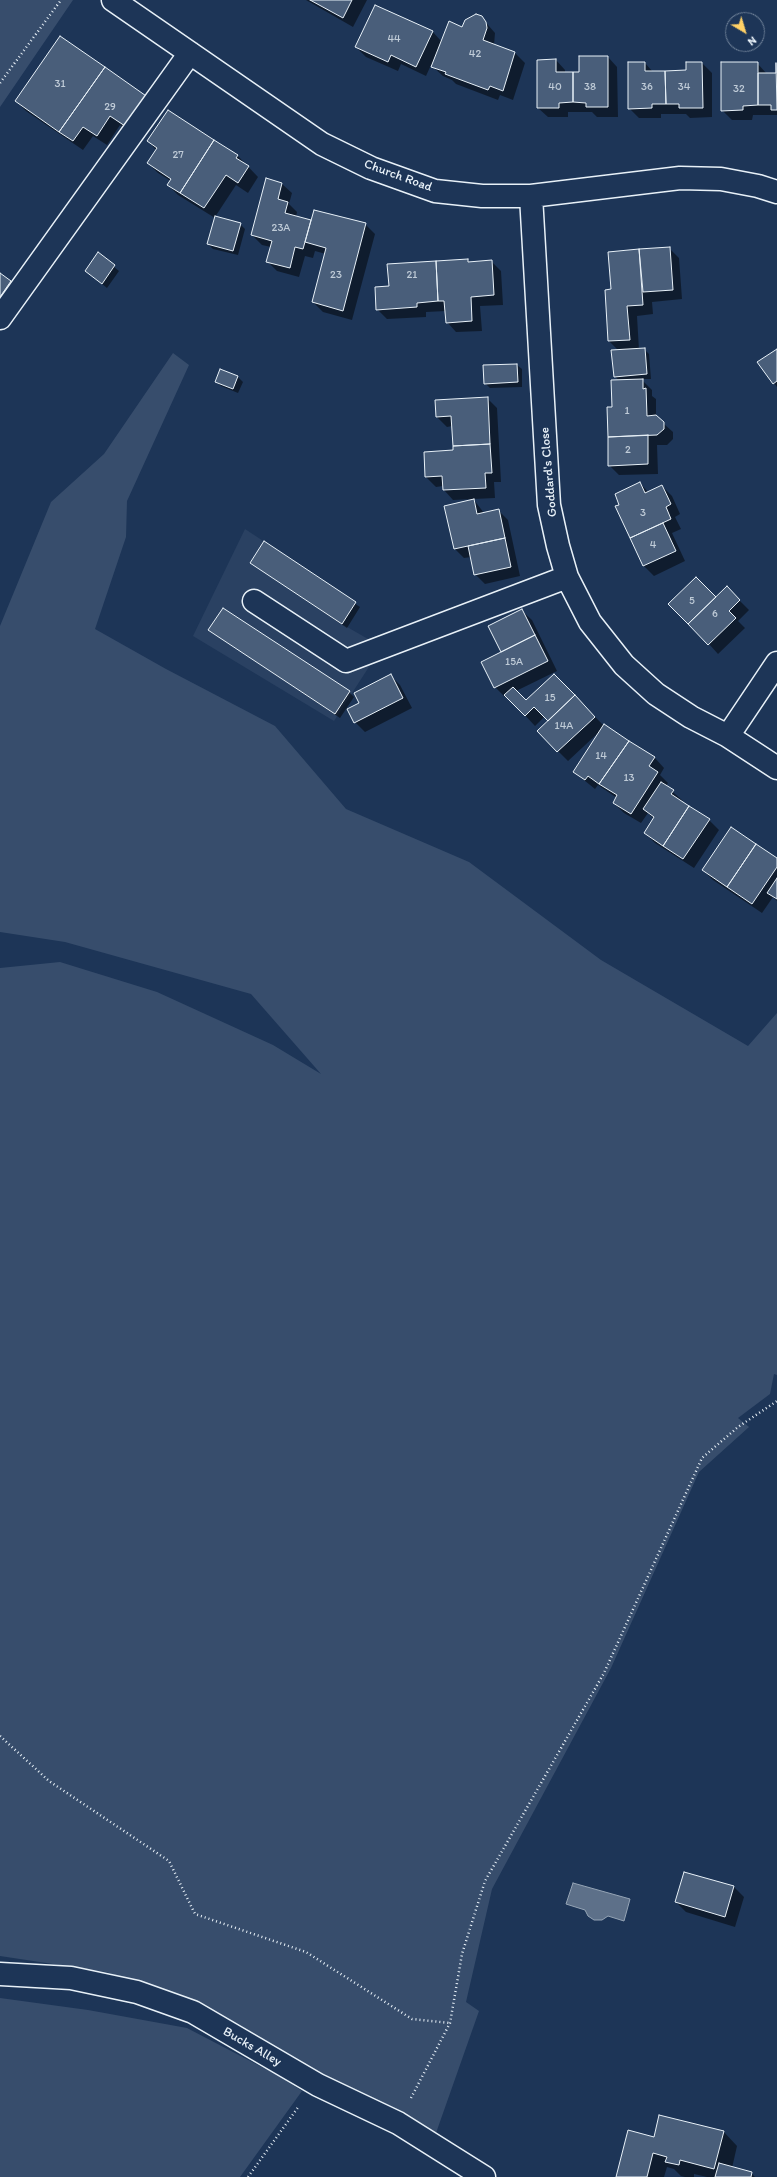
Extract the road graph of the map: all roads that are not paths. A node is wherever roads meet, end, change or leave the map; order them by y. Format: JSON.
{"nodes":[{"id":1,"x":113,"y":0,"type":"edge"},
{"id":2,"x":190,"y":53,"type":"junction"},
{"id":3,"x":777,"y":192,"type":"edge"},
{"id":4,"x":531,"y":196,"type":"junction"},
{"id":5,"x":0,"y":318,"type":"edge"},
{"id":6,"x":567,"y":577,"type":"junction"},
{"id":7,"x":254,"y":601,"type":"dead end"},
{"id":8,"x":777,"y":663,"type":"edge"},
{"id":9,"x":728,"y":736,"type":"junction"},
{"id":10,"x":776,"y":768,"type":"edge"},
{"id":11,"x":0,"y":1974,"type":"edge"},
{"id":12,"x":484,"y":2177,"type":"edge"}],
"edges":[{"from":1,"to":2,"type":"street","name":"Church Road"},
{"from":2,"to":4,"type":"street","name":"Church Road"},
{"from":2,"to":5,"type":"street"},
{"from":3,"to":4,"type":"street","name":"Church Road"},
{"from":4,"to":6,"type":"street","name":"Goddard's Close"},
{"from":6,"to":7,"type":"street"},
{"from":6,"to":9,"type":"street","name":"Goddard's Close"},
{"from":8,"to":9,"type":"street"},
{"from":9,"to":10,"type":"street","name":"Goddard's Close"},
{"from":11,"to":12,"type":"street","name":"Bucks Alley"}]}
